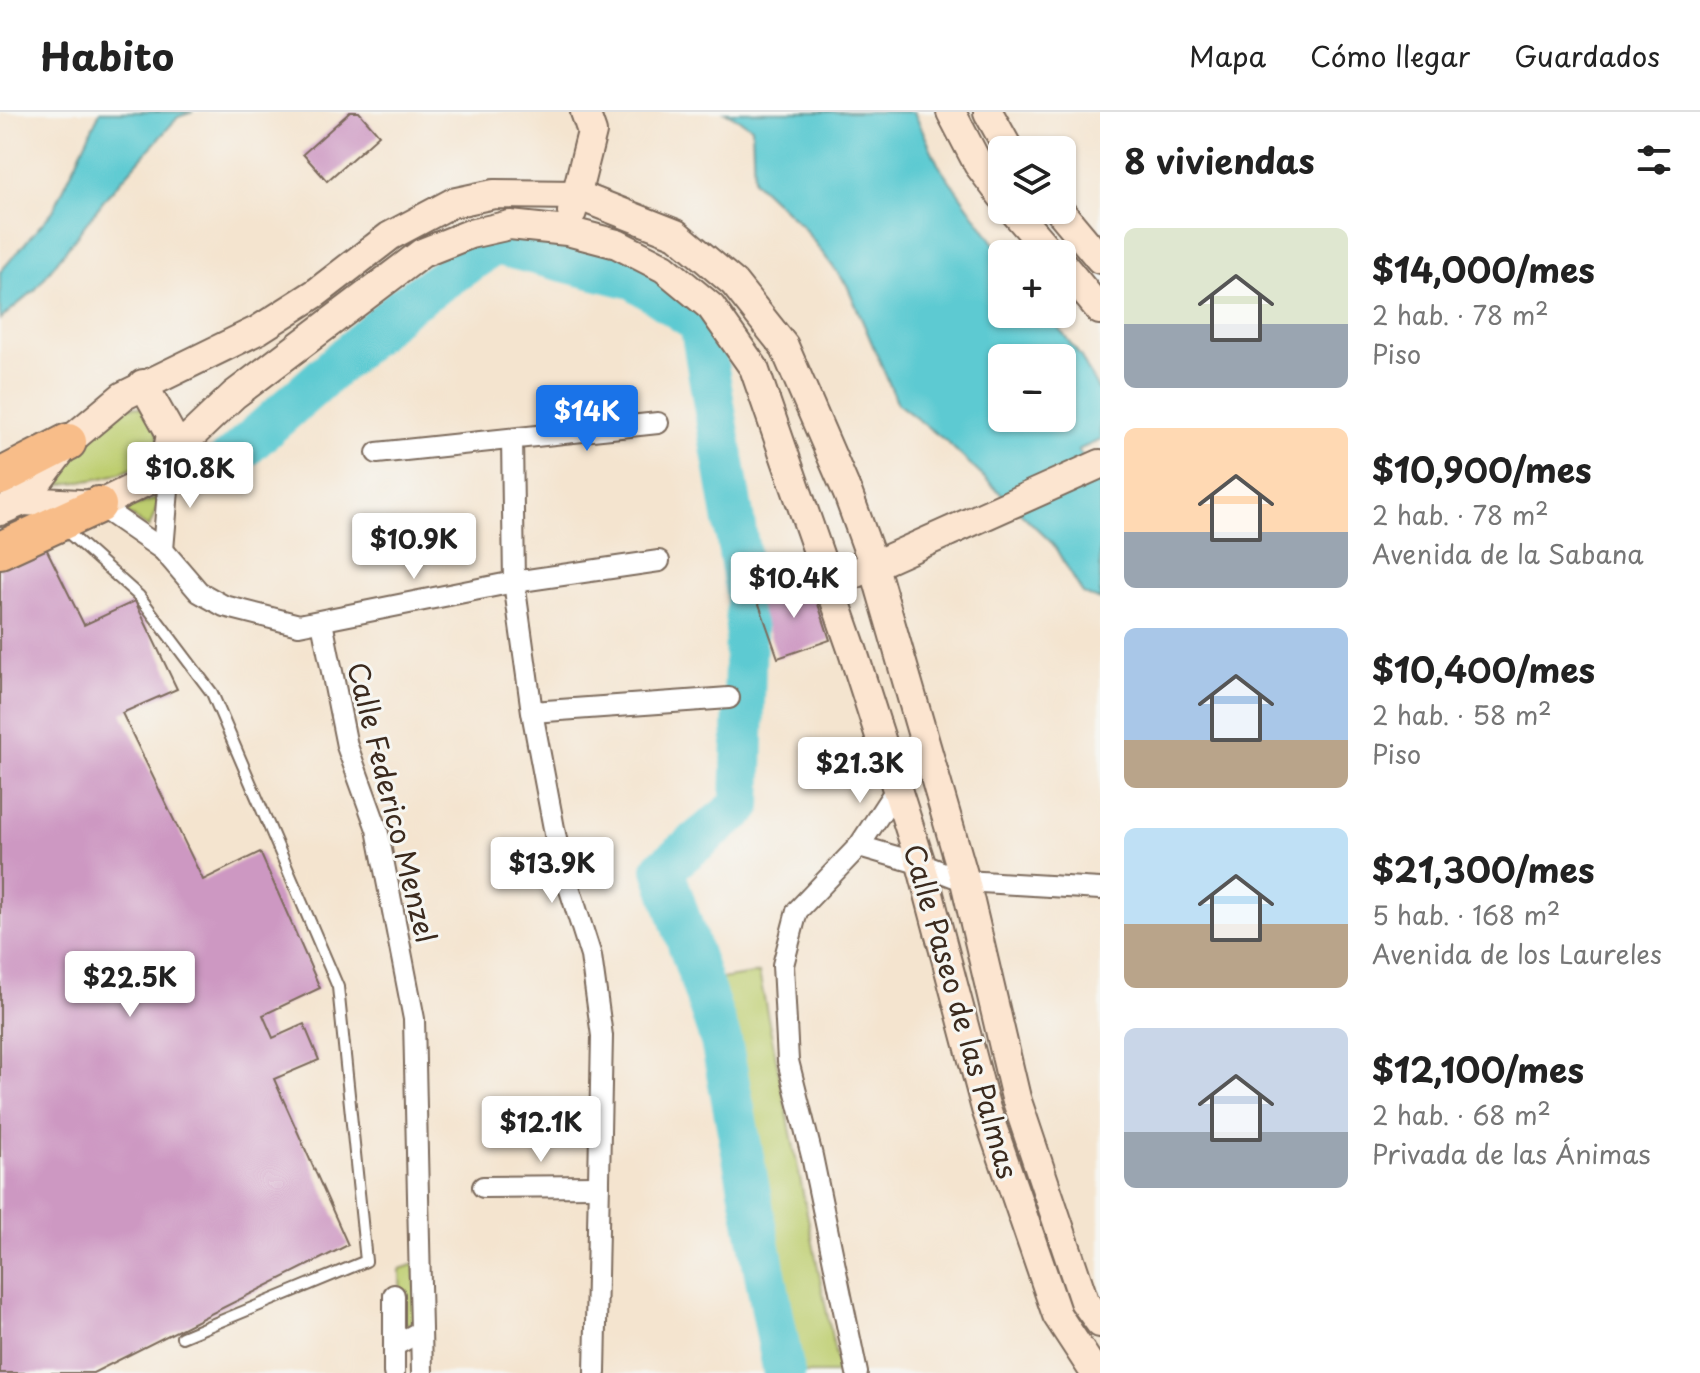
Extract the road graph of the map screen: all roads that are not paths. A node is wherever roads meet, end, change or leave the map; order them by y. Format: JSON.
{"nodes":[{"id":1,"x":585,"y":112,"type":"edge"},
{"id":2,"x":951,"y":112,"type":"edge"},
{"id":3,"x":988,"y":112,"type":"edge"},
{"id":4,"x":1001,"y":136,"type":"edge"},
{"id":5,"x":988,"y":177,"type":"edge"},
{"id":6,"x":577,"y":195,"type":"junction"},
{"id":7,"x":1025,"y":224,"type":"edge"},
{"id":8,"x":1071,"y":224,"type":"edge"},
{"id":9,"x":567,"y":231,"type":"junction"},
{"id":10,"x":1039,"y":240,"type":"edge"},
{"id":11,"x":1100,"y":259,"type":"edge"},
{"id":12,"x":1076,"y":281,"type":"edge"},
{"id":13,"x":1100,"y":310,"type":"edge"},
{"id":14,"x":143,"y":384,"type":"junction"},
{"id":15,"x":658,"y":423,"type":"dead end"},
{"id":16,"x":512,"y":439,"type":"junction"},
{"id":17,"x":68,"y":442,"type":"joint"},
{"id":18,"x":377,"y":453,"type":"dead end"},
{"id":19,"x":1100,"y":464,"type":"edge"},
{"id":20,"x":170,"y":466,"type":"junction"},
{"id":21,"x":26,"y":504,"type":"edge"},
{"id":22,"x":98,"y":505,"type":"junction"},
{"id":23,"x":0,"y":550,"type":"edge"},
{"id":24,"x":163,"y":550,"type":"junction"},
{"id":25,"x":659,"y":561,"type":"dead end"},
{"id":26,"x":873,"y":563,"type":"junction"},
{"id":27,"x":514,"y":582,"type":"junction"},
{"id":28,"x":830,"y":585,"type":"junction"},
{"id":29,"x":322,"y":622,"type":"junction"},
{"id":30,"x":729,"y":698,"type":"dead end"},
{"id":31,"x":532,"y":712,"type":"junction"},
{"id":32,"x":897,"y":788,"type":"junction"},
{"id":33,"x":859,"y":846,"type":"junction"},
{"id":34,"x":921,"y":864,"type":"junction"},
{"id":35,"x":965,"y":881,"type":"junction"},
{"id":36,"x":1100,"y":889,"type":"edge"},
{"id":37,"x":599,"y":1186,"type":"junction"},
{"id":38,"x":483,"y":1187,"type":"dead end"},
{"id":39,"x":394,"y":1295,"type":"dead end"},
{"id":40,"x":1100,"y":1323,"type":"edge"},
{"id":41,"x":421,"y":1331,"type":"junction"},
{"id":42,"x":182,"y":1337,"type":"dead end"},
{"id":43,"x":394,"y":1346,"type":"junction"},
{"id":44,"x":394,"y":1373,"type":"edge"},
{"id":45,"x":422,"y":1373,"type":"edge"},
{"id":46,"x":595,"y":1373,"type":"edge"},
{"id":47,"x":857,"y":1373,"type":"edge"},
{"id":48,"x":1095,"y":1373,"type":"edge"}],
"edges":[{"from":1,"to":6,"type":"main road"},
{"from":2,"to":5,"type":"main road"},
{"from":3,"to":4,"type":"main road"},
{"from":6,"to":9,"type":"main road"},
{"from":6,"to":14,"type":"main road","name":"Calle Paseo de las Palmas"},
{"from":6,"to":26,"type":"main road","name":"Calle Paseo de las Palmas"},
{"from":7,"to":10,"type":"main road"},
{"from":8,"to":11,"type":"main road"},
{"from":9,"to":20,"type":"main road","name":"Calle Paseo de las Palmas"},
{"from":9,"to":28,"type":"main road","name":"Calle Paseo de las Palmas"},
{"from":12,"to":13,"type":"main road"},
{"from":14,"to":17,"type":"main road","name":"Calle Paseo de las Palmas"},
{"from":14,"to":21,"type":"main road"},
{"from":15,"to":16,"type":"street"},
{"from":16,"to":18,"type":"street"},
{"from":16,"to":27,"type":"street"},
{"from":17,"to":21,"type":"highway"},
{"from":19,"to":26,"type":"main road"},
{"from":20,"to":22,"type":"main road","name":"Calle Paseo de las Palmas"},
{"from":20,"to":24,"type":"street"},
{"from":21,"to":22,"type":"highway"},
{"from":21,"to":23,"type":"highway"},
{"from":21,"to":42,"type":"lane"},
{"from":22,"to":24,"type":"street"},
{"from":24,"to":29,"type":"street"},
{"from":25,"to":27,"type":"street"},
{"from":26,"to":28,"type":"main road"},
{"from":26,"to":35,"type":"main road","name":"Calle Paseo de las Palmas"},
{"from":27,"to":29,"type":"street"},
{"from":27,"to":31,"type":"street"},
{"from":28,"to":32,"type":"main road","name":"Calle Paseo de las Palmas"},
{"from":29,"to":41,"type":"street","name":"Calle Federico Menzel"},
{"from":30,"to":31,"type":"street"},
{"from":31,"to":37,"type":"street"},
{"from":32,"to":33,"type":"street"},
{"from":32,"to":34,"type":"main road","name":"Calle Paseo de las Palmas"},
{"from":33,"to":34,"type":"street"},
{"from":33,"to":47,"type":"street"},
{"from":34,"to":35,"type":"street"},
{"from":34,"to":48,"type":"main road","name":"Calle Paseo de las Palmas"},
{"from":35,"to":36,"type":"street"},
{"from":35,"to":40,"type":"main road","name":"Calle Paseo de las Palmas"},
{"from":37,"to":38,"type":"street"},
{"from":37,"to":46,"type":"street"},
{"from":39,"to":43,"type":"street"},
{"from":41,"to":43,"type":"street"},
{"from":41,"to":45,"type":"street","name":"Calle Federico Menzel"},
{"from":43,"to":44,"type":"street"}]}
